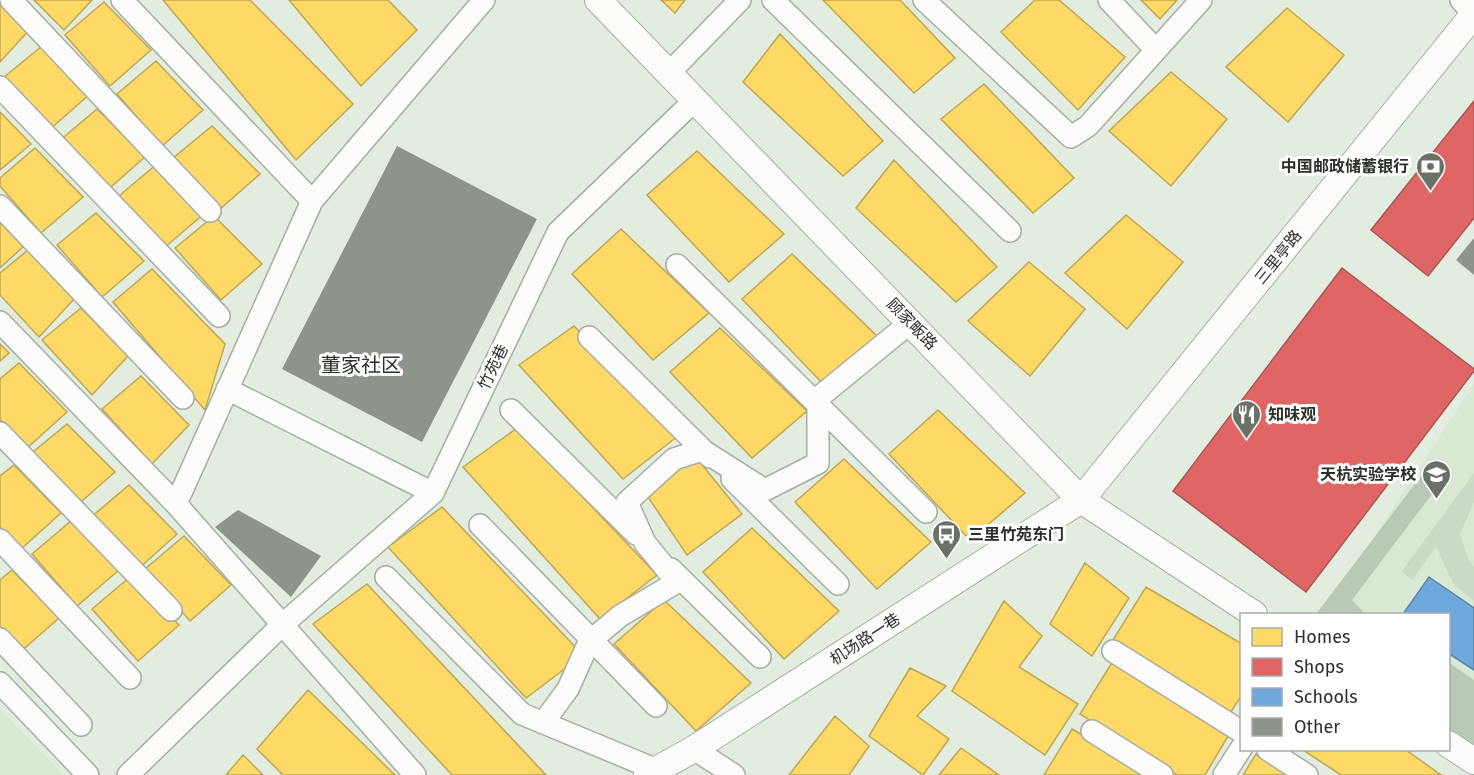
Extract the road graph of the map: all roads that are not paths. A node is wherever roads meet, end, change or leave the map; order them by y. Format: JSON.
{"nodes":[{"id":1,"x":11,"y":0,"type":"edge"},
{"id":2,"x":483,"y":0,"type":"edge"},
{"id":3,"x":598,"y":0,"type":"edge"},
{"id":4,"x":740,"y":0,"type":"edge"},
{"id":5,"x":773,"y":0,"type":"edge"},
{"id":6,"x":924,"y":0,"type":"edge"},
{"id":7,"x":1109,"y":0,"type":"edge"},
{"id":8,"x":1201,"y":0,"type":"edge"},
{"id":9,"x":1461,"y":0,"type":"edge"},
{"id":10,"x":128,"y":2,"type":"edge"},
{"id":11,"x":1474,"y":14,"type":"edge"},
{"id":12,"x":1156,"y":50,"type":"junction"},
{"id":13,"x":670,"y":72,"type":"junction"},
{"id":14,"x":0,"y":87,"type":"edge"},
{"id":15,"x":696,"y":99,"type":"junction"},
{"id":16,"x":312,"y":201,"type":"junction"},
{"id":17,"x":0,"y":206,"type":"edge"},
{"id":18,"x":210,"y":211,"type":"dead end"},
{"id":19,"x":1010,"y":231,"type":"dead end"},
{"id":20,"x":677,"y":265,"type":"dead end"},
{"id":21,"x":219,"y":316,"type":"dead end"},
{"id":22,"x":0,"y":322,"type":"edge"},
{"id":23,"x":911,"y":322,"type":"junction"},
{"id":24,"x":589,"y":337,"type":"dead end"},
{"id":25,"x":227,"y":388,"type":"junction"},
{"id":26,"x":183,"y":398,"type":"dead end"},
{"id":27,"x":818,"y":405,"type":"junction"},
{"id":28,"x":511,"y":410,"type":"dead end"},
{"id":29,"x":0,"y":433,"type":"edge"},
{"id":30,"x":702,"y":450,"type":"junction"},
{"id":31,"x":433,"y":493,"type":"junction"},
{"id":32,"x":1081,"y":500,"type":"junction"},
{"id":33,"x":176,"y":504,"type":"junction"},
{"id":34,"x":927,"y":512,"type":"dead end"},
{"id":35,"x":480,"y":525,"type":"dead end"},
{"id":36,"x":0,"y":540,"type":"edge"},
{"id":37,"x":645,"y":543,"type":"junction"},
{"id":38,"x":386,"y":577,"type":"dead end"},
{"id":39,"x":838,"y":584,"type":"dead end"},
{"id":40,"x":171,"y":610,"type":"dead end"},
{"id":41,"x":1251,"y":613,"type":"edge"},
{"id":42,"x":282,"y":625,"type":"junction"},
{"id":43,"x":0,"y":639,"type":"edge"},
{"id":44,"x":592,"y":639,"type":"junction"},
{"id":45,"x":1113,"y":651,"type":"dead end"},
{"id":46,"x":760,"y":657,"type":"dead end"},
{"id":47,"x":130,"y":678,"type":"dead end"},
{"id":48,"x":0,"y":683,"type":"edge"},
{"id":49,"x":656,"y":706,"type":"dead end"},
{"id":50,"x":543,"y":723,"type":"junction"},
{"id":51,"x":81,"y":725,"type":"dead end"},
{"id":52,"x":1092,"y":730,"type":"dead end"},
{"id":53,"x":1240,"y":731,"type":"edge"},
{"id":54,"x":1450,"y":745,"type":"edge"},
{"id":55,"x":694,"y":749,"type":"junction"},
{"id":56,"x":1240,"y":750,"type":"edge"},
{"id":57,"x":1270,"y":751,"type":"edge"},
{"id":58,"x":1474,"y":761,"type":"edge"},
{"id":59,"x":652,"y":772,"type":"edge"},
{"id":60,"x":87,"y":775,"type":"edge"},
{"id":61,"x":128,"y":775,"type":"edge"},
{"id":62,"x":415,"y":775,"type":"edge"},
{"id":63,"x":734,"y":775,"type":"edge"},
{"id":64,"x":1162,"y":775,"type":"edge"},
{"id":65,"x":1224,"y":775,"type":"edge"},
{"id":66,"x":1307,"y":775,"type":"edge"}],
"edges":[{"from":1,"to":18,"type":"street"},
{"from":2,"to":16,"type":"street"},
{"from":3,"to":13,"type":"street","name":"顾家畈路"},
{"from":4,"to":13,"type":"street"},
{"from":5,"to":19,"type":"street"},
{"from":6,"to":12,"type":"street"},
{"from":7,"to":12,"type":"street"},
{"from":8,"to":12,"type":"street"},
{"from":9,"to":11,"type":"street"},
{"from":10,"to":16,"type":"street"},
{"from":11,"to":32,"type":"street","name":"三里亭路"},
{"from":13,"to":15,"type":"street","name":"顾家畈路"},
{"from":14,"to":21,"type":"street"},
{"from":15,"to":23,"type":"street","name":"顾家畈路"},
{"from":15,"to":31,"type":"street","name":"竹苑巷"},
{"from":16,"to":25,"type":"street"},
{"from":17,"to":26,"type":"street"},
{"from":20,"to":27,"type":"street"},
{"from":22,"to":33,"type":"street"},
{"from":23,"to":27,"type":"street"},
{"from":23,"to":32,"type":"street","name":"顾家畈路"},
{"from":24,"to":30,"type":"street"},
{"from":25,"to":31,"type":"street"},
{"from":25,"to":33,"type":"street"},
{"from":27,"to":30,"type":"street"},
{"from":27,"to":34,"type":"street"},
{"from":28,"to":37,"type":"street"},
{"from":29,"to":40,"type":"street"},
{"from":30,"to":37,"type":"street"},
{"from":30,"to":39,"type":"street"},
{"from":31,"to":42,"type":"street","name":"竹苑巷"},
{"from":32,"to":41,"type":"street","name":"顾家畈路"},
{"from":32,"to":55,"type":"street","name":"机场路一巷"},
{"from":33,"to":42,"type":"street"},
{"from":35,"to":44,"type":"street"},
{"from":36,"to":47,"type":"street"},
{"from":37,"to":44,"type":"street"},
{"from":37,"to":46,"type":"street"},
{"from":38,"to":50,"type":"street"},
{"from":42,"to":61,"type":"street","name":"竹苑巷"},
{"from":42,"to":62,"type":"street"},
{"from":43,"to":51,"type":"street"},
{"from":44,"to":49,"type":"street"},
{"from":44,"to":50,"type":"street"},
{"from":45,"to":53,"type":"street"},
{"from":48,"to":60,"type":"street"},
{"from":50,"to":59,"type":"street"},
{"from":52,"to":64,"type":"street"},
{"from":54,"to":58,"type":"street"},
{"from":55,"to":59,"type":"street","name":"机场路一巷"},
{"from":55,"to":63,"type":"street"},
{"from":56,"to":65,"type":"street"},
{"from":57,"to":66,"type":"street"}]}
